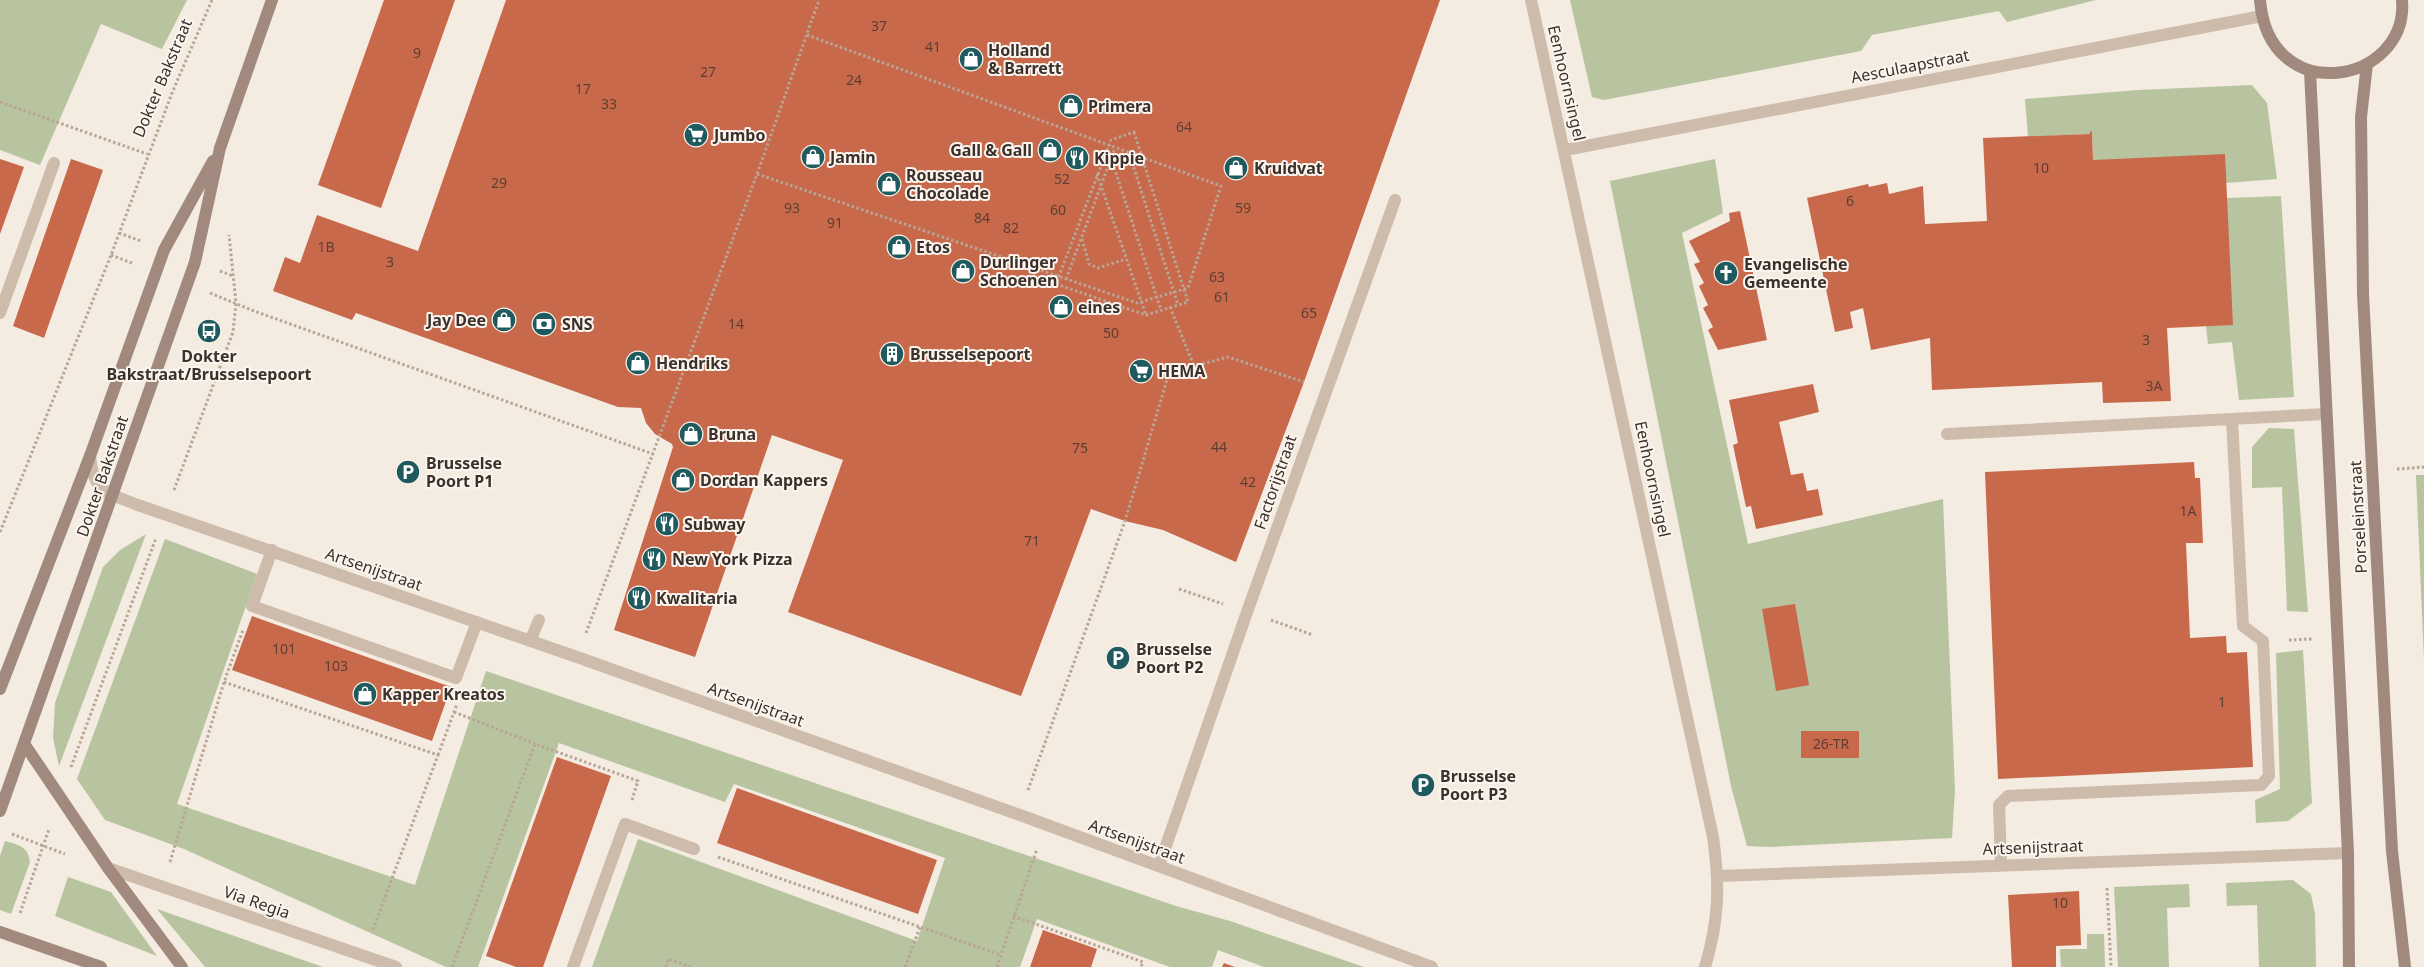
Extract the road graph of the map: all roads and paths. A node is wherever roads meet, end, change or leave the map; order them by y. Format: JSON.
{"nodes":[{"id":1,"x":212,"y":0,"type":"edge"},
{"id":2,"x":272,"y":0,"type":"edge"},
{"id":3,"x":819,"y":0,"type":"edge"},
{"id":4,"x":1531,"y":0,"type":"edge"},
{"id":5,"x":2260,"y":0,"type":"edge"},
{"id":6,"x":2402,"y":0,"type":"edge"},
{"id":7,"x":2262,"y":16,"type":"junction"},
{"id":8,"x":806,"y":35,"type":"junction"},
{"id":9,"x":2368,"y":64,"type":"junction"},
{"id":10,"x":2310,"y":71,"type":"junction"},
{"id":11,"x":0,"y":102,"type":"edge"},
{"id":12,"x":220,"y":148,"type":"junction"},
{"id":13,"x":1116,"y":148,"type":"junction"},
{"id":14,"x":1565,"y":150,"type":"junction"},
{"id":15,"x":1129,"y":152,"type":"junction"},
{"id":16,"x":148,"y":154,"type":"junction"},
{"id":17,"x":1111,"y":158,"type":"junction"},
{"id":18,"x":54,"y":163,"type":"dead end"},
{"id":19,"x":757,"y":174,"type":"junction"},
{"id":20,"x":1097,"y":174,"type":"junction"},
{"id":21,"x":1395,"y":200,"type":"dead end"},
{"id":22,"x":228,"y":226,"type":"dead end"},
{"id":23,"x":1082,"y":239,"type":"junction"},
{"id":24,"x":1126,"y":259,"type":"junction"},
{"id":25,"x":1066,"y":279,"type":"junction"},
{"id":26,"x":3,"y":292,"type":"edge"},
{"id":27,"x":1178,"y":305,"type":"junction"},
{"id":28,"x":1170,"y":307,"type":"junction"},
{"id":29,"x":1161,"y":310,"type":"junction"},
{"id":30,"x":254,"y":311,"type":"dead end"},
{"id":31,"x":0,"y":313,"type":"edge"},
{"id":32,"x":1146,"y":315,"type":"junction"},
{"id":33,"x":1194,"y":366,"type":"junction"},
{"id":34,"x":1325,"y":390,"type":"junction"},
{"id":35,"x":2326,"y":414,"type":"junction"},
{"id":36,"x":2232,"y":420,"type":"junction"},
{"id":37,"x":1947,"y":434,"type":"dead end"},
{"id":38,"x":653,"y":454,"type":"junction"},
{"id":39,"x":90,"y":456,"type":"junction"},
{"id":40,"x":112,"y":495,"type":"junction"},
{"id":41,"x":165,"y":514,"type":"junction"},
{"id":42,"x":0,"y":532,"type":"edge"},
{"id":43,"x":272,"y":550,"type":"junction"},
{"id":44,"x":252,"y":606,"type":"junction"},
{"id":45,"x":539,"y":620,"type":"dead end"},
{"id":46,"x":477,"y":622,"type":"junction"},
{"id":47,"x":2338,"y":638,"type":"junction"},
{"id":48,"x":530,"y":641,"type":"junction"},
{"id":49,"x":2264,"y":641,"type":"junction"},
{"id":50,"x":577,"y":657,"type":"junction"},
{"id":51,"x":456,"y":678,"type":"junction"},
{"id":52,"x":224,"y":682,"type":"junction"},
{"id":53,"x":0,"y":689,"type":"edge"},
{"id":54,"x":454,"y":712,"type":"junction"},
{"id":55,"x":536,"y":744,"type":"junction"},
{"id":56,"x":25,"y":745,"type":"junction"},
{"id":57,"x":438,"y":755,"type":"junction"},
{"id":58,"x":60,"y":798,"type":"junction"},
{"id":59,"x":0,"y":811,"type":"edge"},
{"id":60,"x":1020,"y":815,"type":"junction"},
{"id":61,"x":625,"y":824,"type":"junction"},
{"id":62,"x":1045,"y":825,"type":"junction"},
{"id":63,"x":7,"y":832,"type":"dead end"},
{"id":64,"x":694,"y":849,"type":"joint"},
{"id":65,"x":2348,"y":852,"type":"junction"},
{"id":66,"x":2106,"y":861,"type":"junction"},
{"id":67,"x":2001,"y":864,"type":"junction"},
{"id":68,"x":1159,"y":866,"type":"junction"},
{"id":69,"x":108,"y":868,"type":"junction"},
{"id":70,"x":1719,"y":876,"type":"junction"},
{"id":71,"x":163,"y":886,"type":"junction"},
{"id":72,"x":1013,"y":916,"type":"junction"},
{"id":73,"x":920,"y":927,"type":"junction"},
{"id":74,"x":6,"y":934,"type":"edge"},
{"id":75,"x":1001,"y":955,"type":"junction"},
{"id":76,"x":363,"y":956,"type":"junction"},
{"id":77,"x":101,"y":967,"type":"edge"},
{"id":78,"x":182,"y":967,"type":"edge"},
{"id":79,"x":396,"y":967,"type":"edge"},
{"id":80,"x":452,"y":967,"type":"edge"},
{"id":81,"x":573,"y":967,"type":"edge"},
{"id":82,"x":666,"y":967,"type":"edge"},
{"id":83,"x":691,"y":967,"type":"edge"},
{"id":84,"x":905,"y":967,"type":"edge"},
{"id":85,"x":997,"y":967,"type":"edge"},
{"id":86,"x":1141,"y":967,"type":"edge"},
{"id":87,"x":1432,"y":967,"type":"edge"},
{"id":88,"x":1705,"y":967,"type":"edge"},
{"id":89,"x":2111,"y":967,"type":"edge"},
{"id":90,"x":2349,"y":967,"type":"edge"},
{"id":91,"x":2404,"y":967,"type":"edge"}],
"edges":[{"from":1,"to":16,"type":"path","name":"Dokter Bakstraat"},
{"from":2,"to":12,"type":"street","name":"Dokter Bakstraat"},
{"from":3,"to":8,"type":"path"},
{"from":4,"to":14,"type":"street","name":"Eenhoornsingel"},
{"from":5,"to":7,"type":"street"},
{"from":6,"to":9,"type":"street"},
{"from":7,"to":10,"type":"street"},
{"from":7,"to":14,"type":"street","name":"Aesculaapstraat"},
{"from":8,"to":13,"type":"path"},
{"from":8,"to":19,"type":"path"},
{"from":9,"to":10,"type":"street"},
{"from":9,"to":91,"type":"street","name":"Porseleinstraat"},
{"from":10,"to":35,"type":"street","name":"Porseleinstraat"},
{"from":11,"to":16,"type":"path"},
{"from":12,"to":39,"type":"street","name":"Dokter Bakstraat"},
{"from":12,"to":40,"type":"street","name":"Dokter Bakstraat"},
{"from":13,"to":15,"type":"path"},
{"from":13,"to":17,"type":"path"},
{"from":14,"to":70,"type":"street","name":"Eenhoornsingel"},
{"from":15,"to":25,"type":"path"},
{"from":15,"to":27,"type":"path"},
{"from":16,"to":42,"type":"path","name":"Dokter Bakstraat"},
{"from":17,"to":23,"type":"path"},
{"from":17,"to":29,"type":"path"},
{"from":18,"to":26,"type":"street"},
{"from":19,"to":25,"type":"path"},
{"from":19,"to":38,"type":"path"},
{"from":20,"to":24,"type":"path"},
{"from":20,"to":27,"type":"path"},
{"from":20,"to":32,"type":"path"},
{"from":21,"to":34,"type":"street","name":"Factorijstraat"},
{"from":22,"to":41,"type":"path"},
{"from":23,"to":24,"type":"path"},
{"from":23,"to":25,"type":"path"},
{"from":24,"to":32,"type":"path"},
{"from":26,"to":31,"type":"street"},
{"from":27,"to":28,"type":"path"},
{"from":28,"to":29,"type":"path"},
{"from":28,"to":33,"type":"path"},
{"from":29,"to":32,"type":"path"},
{"from":30,"to":38,"type":"path"},
{"from":33,"to":34,"type":"path"},
{"from":33,"to":60,"type":"path"},
{"from":34,"to":68,"type":"street","name":"Factorijstraat"},
{"from":35,"to":36,"type":"street"},
{"from":35,"to":47,"type":"street","name":"Porseleinstraat"},
{"from":36,"to":37,"type":"street"},
{"from":36,"to":49,"type":"street"},
{"from":38,"to":50,"type":"path"},
{"from":39,"to":40,"type":"street","name":"Artsenijstraat"},
{"from":39,"to":53,"type":"street","name":"Dokter Bakstraat"},
{"from":40,"to":41,"type":"street","name":"Artsenijstraat"},
{"from":40,"to":56,"type":"street","name":"Dokter Bakstraat"},
{"from":41,"to":43,"type":"street","name":"Artsenijstraat"},
{"from":41,"to":58,"type":"path"},
{"from":43,"to":44,"type":"street"},
{"from":43,"to":46,"type":"street","name":"Artsenijstraat"},
{"from":44,"to":51,"type":"street"},
{"from":44,"to":52,"type":"path"},
{"from":45,"to":48,"type":"street"},
{"from":46,"to":48,"type":"street","name":"Artsenijstraat"},
{"from":46,"to":51,"type":"street"},
{"from":47,"to":49,"type":"path"},
{"from":47,"to":65,"type":"street","name":"Porseleinstraat"},
{"from":48,"to":50,"type":"street","name":"Artsenijstraat"},
{"from":49,"to":67,"type":"street"},
{"from":50,"to":60,"type":"street","name":"Artsenijstraat"},
{"from":51,"to":54,"type":"path"},
{"from":52,"to":57,"type":"path"},
{"from":52,"to":71,"type":"path"},
{"from":54,"to":55,"type":"path"},
{"from":54,"to":57,"type":"path"},
{"from":55,"to":61,"type":"path"},
{"from":55,"to":80,"type":"path"},
{"from":56,"to":58,"type":"street"},
{"from":56,"to":59,"type":"street","name":"Dokter Bakstraat"},
{"from":57,"to":76,"type":"path"},
{"from":58,"to":69,"type":"street"},
{"from":60,"to":62,"type":"street","name":"Artsenijstraat"},
{"from":61,"to":64,"type":"street"},
{"from":61,"to":81,"type":"street"},
{"from":62,"to":68,"type":"street","name":"Artsenijstraat"},
{"from":62,"to":72,"type":"path"},
{"from":63,"to":74,"type":"path"},
{"from":64,"to":73,"type":"path"},
{"from":65,"to":66,"type":"street","name":"Artsenijstraat"},
{"from":65,"to":90,"type":"street","name":"Porseleinstraat"},
{"from":66,"to":67,"type":"street","name":"Artsenijstraat"},
{"from":66,"to":89,"type":"path"},
{"from":67,"to":70,"type":"street","name":"Artsenijstraat"},
{"from":68,"to":87,"type":"street","name":"Artsenijstraat"},
{"from":69,"to":71,"type":"street","name":"Via Regia"},
{"from":69,"to":78,"type":"street"},
{"from":70,"to":88,"type":"street","name":"Eenhoornsingel"},
{"from":71,"to":76,"type":"street","name":"Via Regia"},
{"from":72,"to":75,"type":"path"},
{"from":72,"to":86,"type":"path"},
{"from":73,"to":75,"type":"path"},
{"from":73,"to":84,"type":"path"},
{"from":74,"to":77,"type":"street"},
{"from":75,"to":85,"type":"path"},
{"from":76,"to":79,"type":"street","name":"Via Regia"},
{"from":82,"to":83,"type":"path"}]}
